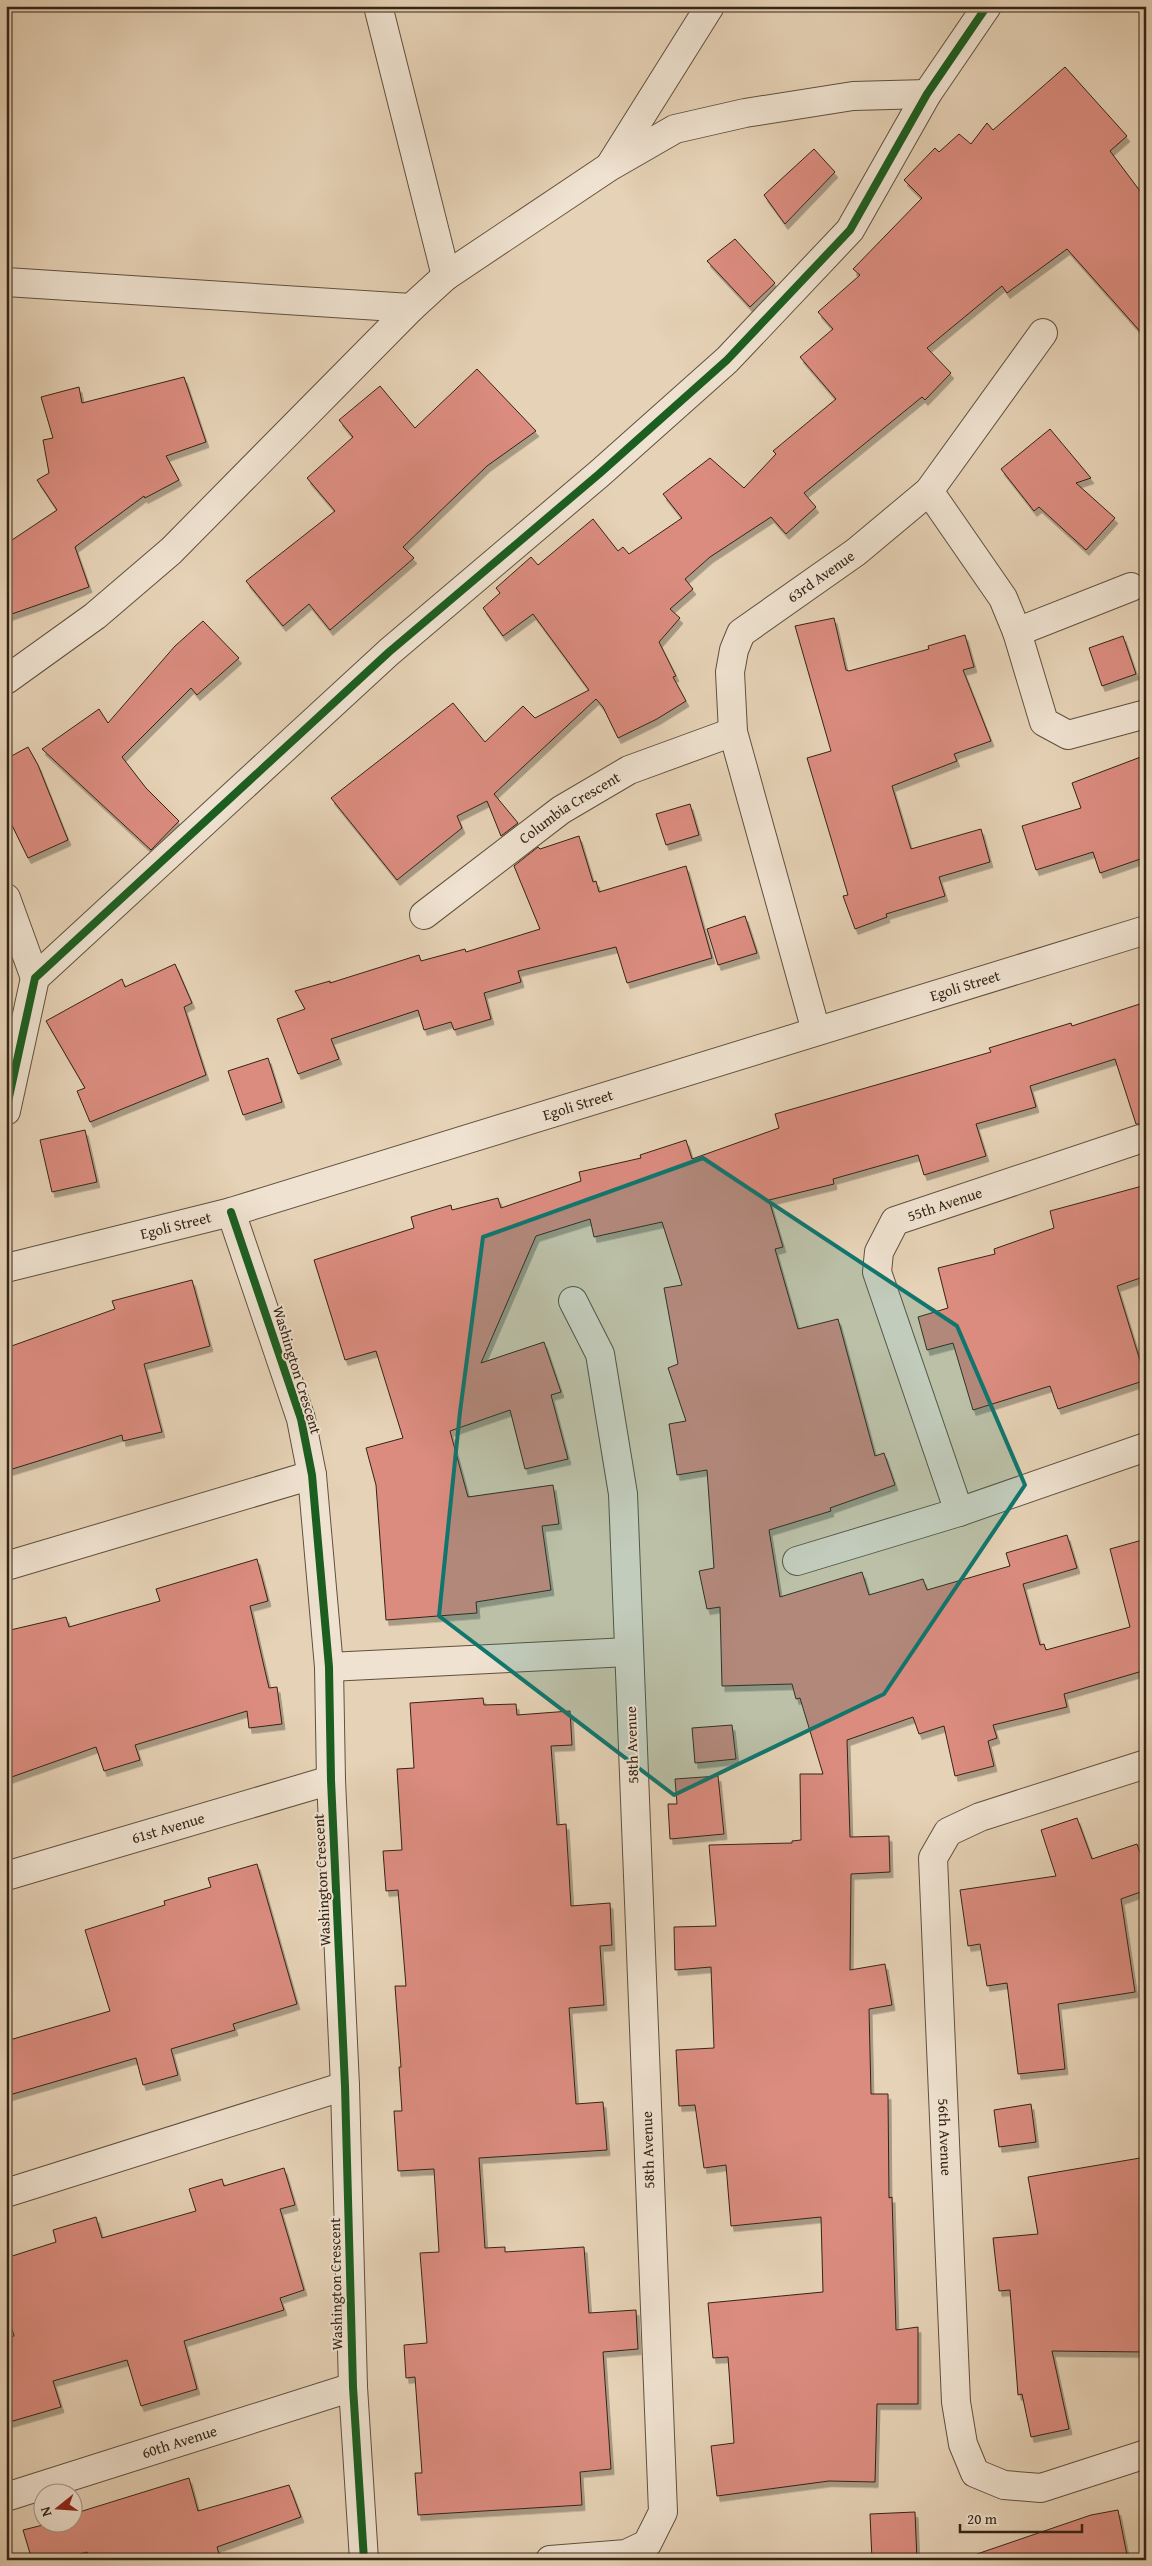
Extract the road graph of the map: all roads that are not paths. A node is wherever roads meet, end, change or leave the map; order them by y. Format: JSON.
{"nodes":[{"id":1,"x":378,"y":6,"type":"edge"},
{"id":2,"x":710,"y":6,"type":"edge"},
{"id":3,"x":987,"y":6,"type":"edge"},
{"id":4,"x":927,"y":94,"type":"junction"},
{"id":5,"x":609,"y":167,"type":"junction"},
{"id":6,"x":446,"y":276,"type":"junction"},
{"id":7,"x":6,"y":282,"type":"edge"},
{"id":8,"x":411,"y":308,"type":"junction"},
{"id":9,"x":1043,"y":333,"type":"dead end"},
{"id":10,"x":929,"y":491,"type":"junction"},
{"id":11,"x":1131,"y":587,"type":"dead end"},
{"id":12,"x":1017,"y":632,"type":"junction"},
{"id":13,"x":6,"y":680,"type":"edge"},
{"id":14,"x":1146,"y":714,"type":"edge"},
{"id":15,"x":733,"y":732,"type":"junction"},
{"id":16,"x":6,"y":898,"type":"edge"},
{"id":17,"x":424,"y":915,"type":"dead end"},
{"id":18,"x":1146,"y":930,"type":"edge"},
{"id":19,"x":35,"y":978,"type":"junction"},
{"id":20,"x":816,"y":1031,"type":"junction"},
{"id":21,"x":6,"y":1111,"type":"edge"},
{"id":22,"x":1146,"y":1140,"type":"edge"},
{"id":23,"x":231,"y":1212,"type":"junction"},
{"id":24,"x":6,"y":1268,"type":"edge"},
{"id":25,"x":574,"y":1301,"type":"dead end"},
{"id":26,"x":1146,"y":1447,"type":"edge"},
{"id":27,"x":312,"y":1475,"type":"junction"},
{"id":28,"x":959,"y":1512,"type":"junction"},
{"id":29,"x":796,"y":1561,"type":"dead end"},
{"id":30,"x":6,"y":1566,"type":"edge"},
{"id":31,"x":628,"y":1652,"type":"junction"},
{"id":32,"x":329,"y":1667,"type":"junction"},
{"id":33,"x":1146,"y":1764,"type":"edge"},
{"id":34,"x":331,"y":1780,"type":"junction"},
{"id":35,"x":6,"y":1876,"type":"edge"},
{"id":36,"x":345,"y":2086,"type":"junction"},
{"id":37,"x":6,"y":2193,"type":"edge"},
{"id":38,"x":353,"y":2387,"type":"junction"},
{"id":39,"x":1146,"y":2454,"type":"edge"},
{"id":40,"x":6,"y":2497,"type":"edge"},
{"id":41,"x":364,"y":2560,"type":"edge"},
{"id":42,"x":550,"y":2560,"type":"edge"}],
"edges":[{"from":1,"to":6,"type":"street"},
{"from":2,"to":5,"type":"street"},
{"from":3,"to":4,"type":"street"},
{"from":4,"to":5,"type":"street"},
{"from":4,"to":19,"type":"street"},
{"from":5,"to":6,"type":"street"},
{"from":6,"to":8,"type":"street"},
{"from":7,"to":8,"type":"street"},
{"from":8,"to":13,"type":"street"},
{"from":9,"to":10,"type":"street","name":"63rd Avenue"},
{"from":10,"to":12,"type":"street"},
{"from":10,"to":15,"type":"street","name":"63rd Avenue"},
{"from":11,"to":12,"type":"street"},
{"from":12,"to":14,"type":"street"},
{"from":15,"to":17,"type":"street","name":"Columbia Crescent"},
{"from":15,"to":20,"type":"street"},
{"from":16,"to":19,"type":"street"},
{"from":18,"to":20,"type":"street","name":"Egoli Street"},
{"from":19,"to":21,"type":"street"},
{"from":20,"to":23,"type":"street","name":"Egoli Street"},
{"from":22,"to":28,"type":"street","name":"55th Avenue"},
{"from":23,"to":24,"type":"street","name":"Egoli Street"},
{"from":23,"to":27,"type":"street","name":"Washington Crescent"},
{"from":25,"to":31,"type":"street","name":"58th Avenue"},
{"from":26,"to":28,"type":"street"},
{"from":27,"to":30,"type":"street"},
{"from":27,"to":32,"type":"street","name":"Washington Crescent"},
{"from":28,"to":29,"type":"street"},
{"from":31,"to":32,"type":"street"},
{"from":31,"to":42,"type":"street","name":"58th Avenue"},
{"from":32,"to":34,"type":"street","name":"Washington Crescent"},
{"from":33,"to":39,"type":"street","name":"56th Avenue"},
{"from":34,"to":35,"type":"street","name":"61st Avenue"},
{"from":34,"to":36,"type":"street","name":"Washington Crescent"},
{"from":36,"to":37,"type":"street"},
{"from":36,"to":38,"type":"street","name":"Washington Crescent"},
{"from":38,"to":40,"type":"street","name":"60th Avenue"},
{"from":38,"to":41,"type":"street","name":"Washington Crescent"}]}
